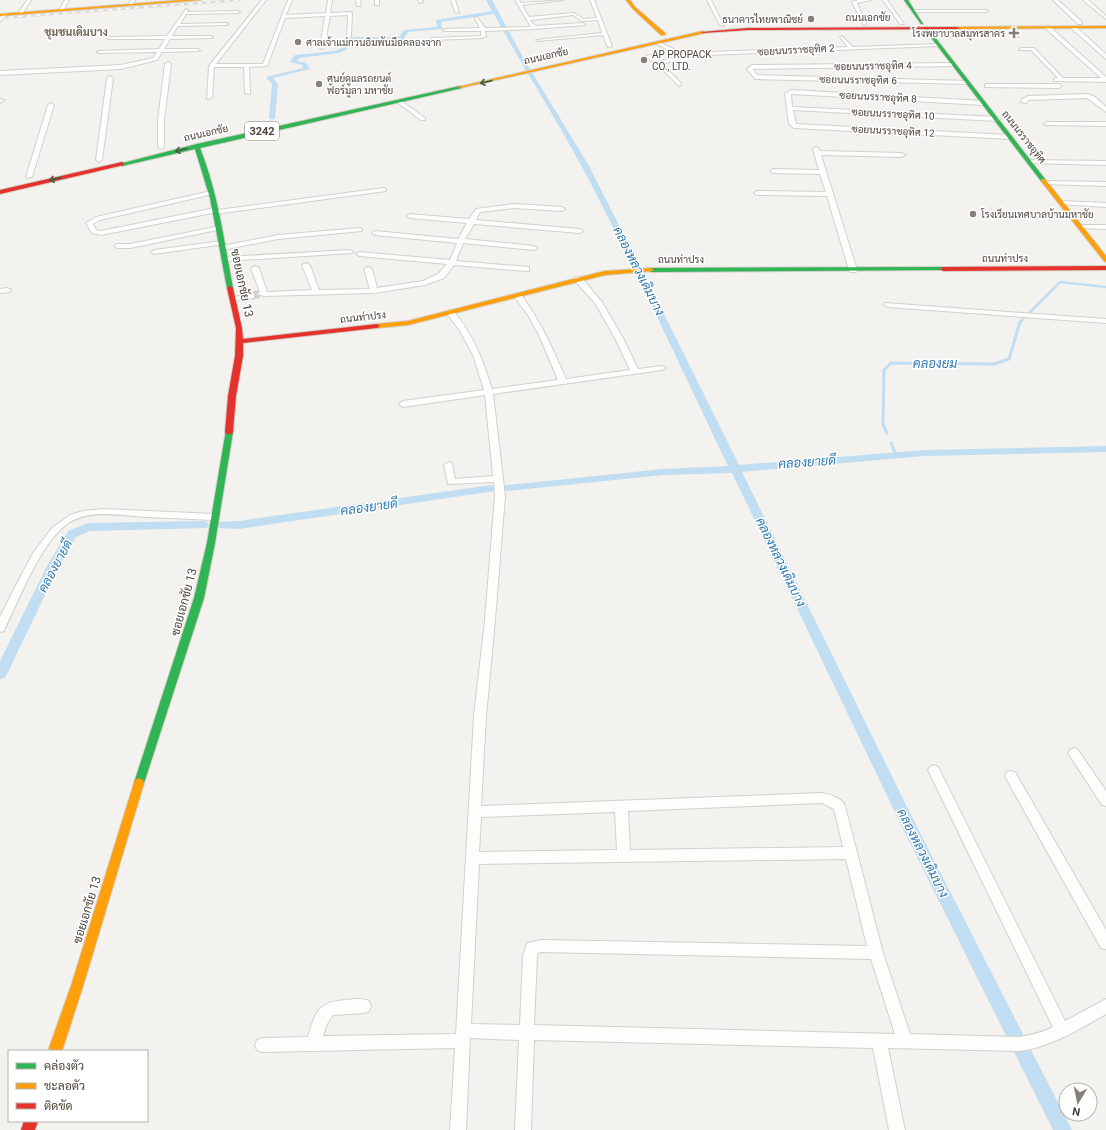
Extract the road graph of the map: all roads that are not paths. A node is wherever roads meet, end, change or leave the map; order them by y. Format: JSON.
{"nodes":[{"id":1,"x":29,"y":0,"type":"edge"},
{"id":2,"x":67,"y":0,"type":"edge"},
{"id":3,"x":192,"y":0,"type":"edge"},
{"id":4,"x":199,"y":0,"type":"edge"},
{"id":5,"x":264,"y":0,"type":"edge"},
{"id":6,"x":290,"y":0,"type":"edge"},
{"id":7,"x":330,"y":0,"type":"edge"},
{"id":8,"x":453,"y":0,"type":"edge"},
{"id":9,"x":562,"y":0,"type":"edge"},
{"id":10,"x":592,"y":0,"type":"edge"},
{"id":11,"x":628,"y":0,"type":"edge"},
{"id":12,"x":709,"y":0,"type":"edge"},
{"id":13,"x":869,"y":0,"type":"edge"},
{"id":14,"x":885,"y":0,"type":"edge"},
{"id":15,"x":906,"y":0,"type":"edge"},
{"id":16,"x":1056,"y":0,"type":"edge"},
{"id":17,"x":1085,"y":0,"type":"edge"},
{"id":18,"x":162,"y":1,"type":"edge"},
{"id":19,"x":132,"y":2,"type":"edge"},
{"id":20,"x":149,"y":2,"type":"edge"},
{"id":21,"x":518,"y":2,"type":"edge"},
{"id":22,"x":577,"y":9,"type":"dead end"},
{"id":23,"x":61,"y":10,"type":"junction"},
{"id":24,"x":914,"y":11,"type":"junction"},
{"id":25,"x":986,"y":11,"type":"dead end"},
{"id":26,"x":238,"y":12,"type":"dead end"},
{"id":27,"x":457,"y":12,"type":"dead end"},
{"id":28,"x":20,"y":13,"type":"junction"},
{"id":29,"x":524,"y":13,"type":"junction"},
{"id":30,"x":327,"y":14,"type":"junction"},
{"id":31,"x":2,"y":16,"type":"edge"},
{"id":32,"x":284,"y":17,"type":"junction"},
{"id":33,"x":477,"y":18,"type":"dead end"},
{"id":34,"x":1106,"y":18,"type":"edge"},
{"id":35,"x":527,"y":19,"type":"junction"},
{"id":36,"x":599,"y":19,"type":"junction"},
{"id":37,"x":582,"y":22,"type":"junction"},
{"id":38,"x":1106,"y":22,"type":"edge"},
{"id":39,"x":902,"y":23,"type":"junction"},
{"id":40,"x":226,"y":24,"type":"dead end"},
{"id":41,"x":443,"y":24,"type":"dead end"},
{"id":42,"x":865,"y":24,"type":"junction"},
{"id":43,"x":177,"y":25,"type":"junction"},
{"id":44,"x":722,"y":25,"type":"junction"},
{"id":45,"x":923,"y":25,"type":"junction"},
{"id":46,"x":1076,"y":25,"type":"junction"},
{"id":47,"x":1008,"y":27,"type":"junction"},
{"id":48,"x":1047,"y":27,"type":"junction"},
{"id":49,"x":1106,"y":27,"type":"edge"},
{"id":50,"x":534,"y":28,"type":"junction"},
{"id":51,"x":445,"y":30,"type":"junction"},
{"id":52,"x":484,"y":30,"type":"junction"},
{"id":53,"x":604,"y":34,"type":"junction"},
{"id":54,"x":588,"y":35,"type":"junction"},
{"id":55,"x":1016,"y":36,"type":"dead end"},
{"id":56,"x":169,"y":37,"type":"junction"},
{"id":57,"x":211,"y":37,"type":"dead end"},
{"id":58,"x":349,"y":37,"type":"dead end"},
{"id":59,"x":842,"y":37,"type":"dead end"},
{"id":60,"x":109,"y":38,"type":"dead end"},
{"id":61,"x":432,"y":39,"type":"dead end"},
{"id":62,"x":445,"y":39,"type":"junction"},
{"id":63,"x":663,"y":39,"type":"junction"},
{"id":64,"x":538,"y":40,"type":"dead end"},
{"id":65,"x":938,"y":45,"type":"junction"},
{"id":66,"x":610,"y":46,"type":"junction"},
{"id":67,"x":851,"y":47,"type":"junction"},
{"id":68,"x":322,"y":48,"type":"dead end"},
{"id":69,"x":1022,"y":49,"type":"dead end"},
{"id":70,"x":198,"y":50,"type":"dead end"},
{"id":71,"x":160,"y":51,"type":"junction"},
{"id":72,"x":99,"y":52,"type":"dead end"},
{"id":73,"x":681,"y":55,"type":"junction"},
{"id":74,"x":648,"y":56,"type":"dead end"},
{"id":75,"x":1106,"y":57,"type":"edge"},
{"id":76,"x":660,"y":63,"type":"junction"},
{"id":77,"x":168,"y":64,"type":"dead end"},
{"id":78,"x":954,"y":65,"type":"junction"},
{"id":79,"x":212,"y":66,"type":"junction"},
{"id":80,"x":246,"y":66,"type":"junction"},
{"id":81,"x":752,"y":72,"type":"joint"},
{"id":82,"x":0,"y":73,"type":"edge"},
{"id":83,"x":110,"y":78,"type":"dead end"},
{"id":84,"x":1062,"y":80,"type":"junction"},
{"id":85,"x":1106,"y":80,"type":"edge"},
{"id":86,"x":968,"y":83,"type":"junction"},
{"id":87,"x":679,"y":84,"type":"dead end"},
{"id":88,"x":987,"y":86,"type":"dead end"},
{"id":89,"x":1059,"y":86,"type":"junction"},
{"id":90,"x":248,"y":93,"type":"dead end"},
{"id":91,"x":1068,"y":96,"type":"junction"},
{"id":92,"x":209,"y":98,"type":"dead end"},
{"id":93,"x":399,"y":100,"type":"junction"},
{"id":94,"x":983,"y":102,"type":"junction"},
{"id":95,"x":1024,"y":102,"type":"dead end"},
{"id":96,"x":51,"y":105,"type":"dead end"},
{"id":97,"x":789,"y":108,"type":"junction"},
{"id":98,"x":1106,"y":110,"type":"edge"},
{"id":99,"x":424,"y":119,"type":"dead end"},
{"id":100,"x":997,"y":120,"type":"junction"},
{"id":101,"x":1047,"y":124,"type":"dead end"},
{"id":102,"x":1106,"y":124,"type":"edge"},
{"id":103,"x":1010,"y":137,"type":"junction"},
{"id":104,"x":197,"y":146,"type":"junction"},
{"id":105,"x":161,"y":147,"type":"junction"},
{"id":106,"x":902,"y":155,"type":"dead end"},
{"id":107,"x":99,"y":160,"type":"junction"},
{"id":108,"x":1029,"y":162,"type":"junction"},
{"id":109,"x":1106,"y":162,"type":"edge"},
{"id":110,"x":773,"y":171,"type":"dead end"},
{"id":111,"x":823,"y":172,"type":"junction"},
{"id":112,"x":29,"y":177,"type":"junction"},
{"id":113,"x":0,"y":183,"type":"edge"},
{"id":114,"x":1046,"y":183,"type":"junction"},
{"id":115,"x":1106,"y":184,"type":"edge"},
{"id":116,"x":384,"y":190,"type":"dead end"},
{"id":117,"x":0,"y":192,"type":"edge"},
{"id":118,"x":210,"y":193,"type":"junction"},
{"id":119,"x":757,"y":193,"type":"dead end"},
{"id":120,"x":830,"y":194,"type":"junction"},
{"id":121,"x":1062,"y":204,"type":"junction"},
{"id":122,"x":1106,"y":205,"type":"edge"},
{"id":123,"x":562,"y":209,"type":"dead end"},
{"id":124,"x":215,"y":211,"type":"junction"},
{"id":125,"x":410,"y":216,"type":"dead end"},
{"id":126,"x":471,"y":222,"type":"junction"},
{"id":127,"x":1080,"y":227,"type":"junction"},
{"id":128,"x":1106,"y":227,"type":"edge"},
{"id":129,"x":220,"y":228,"type":"junction"},
{"id":130,"x":360,"y":230,"type":"dead end"},
{"id":131,"x":580,"y":231,"type":"dead end"},
{"id":132,"x":375,"y":233,"type":"dead end"},
{"id":133,"x":461,"y":240,"type":"junction"},
{"id":134,"x":222,"y":245,"type":"junction"},
{"id":135,"x":117,"y":246,"type":"dead end"},
{"id":136,"x":534,"y":248,"type":"dead end"},
{"id":137,"x":154,"y":252,"type":"dead end"},
{"id":138,"x":350,"y":252,"type":"dead end"},
{"id":139,"x":359,"y":254,"type":"dead end"},
{"id":140,"x":225,"y":259,"type":"junction"},
{"id":141,"x":1106,"y":260,"type":"edge"},
{"id":142,"x":452,"y":263,"type":"junction"},
{"id":143,"x":306,"y":265,"type":"dead end"},
{"id":144,"x":255,"y":268,"type":"dead end"},
{"id":145,"x":1106,"y":268,"type":"edge"},
{"id":146,"x":368,"y":269,"type":"dead end"},
{"id":147,"x":526,"y":269,"type":"dead end"},
{"id":148,"x":853,"y":270,"type":"junction"},
{"id":149,"x":578,"y":279,"type":"junction"},
{"id":150,"x":316,"y":291,"type":"junction"},
{"id":151,"x":374,"y":291,"type":"junction"},
{"id":152,"x":517,"y":295,"type":"junction"},
{"id":153,"x":251,"y":296,"type":"tunnel mouth"},
{"id":154,"x":234,"y":299,"type":"junction"},
{"id":155,"x":888,"y":305,"type":"dead end"},
{"id":156,"x":450,"y":312,"type":"junction"},
{"id":157,"x":1106,"y":321,"type":"edge"},
{"id":158,"x":240,"y":341,"type":"junction"},
{"id":159,"x":662,"y":368,"type":"dead end"},
{"id":160,"x":635,"y":371,"type":"junction"},
{"id":161,"x":563,"y":382,"type":"junction"},
{"id":162,"x":489,"y":392,"type":"junction"},
{"id":163,"x":403,"y":404,"type":"dead end"},
{"id":164,"x":449,"y":465,"type":"dead end"},
{"id":165,"x":498,"y":479,"type":"junction"},
{"id":166,"x":214,"y":517,"type":"junction"},
{"id":167,"x":0,"y":628,"type":"edge"},
{"id":168,"x":1074,"y":753,"type":"dead end"},
{"id":169,"x":934,"y":770,"type":"dead end"},
{"id":170,"x":1011,"y":776,"type":"dead end"},
{"id":171,"x":1106,"y":800,"type":"edge"},
{"id":172,"x":621,"y":806,"type":"junction"},
{"id":173,"x":475,"y":812,"type":"junction"},
{"id":174,"x":849,"y":853,"type":"junction"},
{"id":175,"x":624,"y":855,"type":"junction"},
{"id":176,"x":472,"y":858,"type":"junction"},
{"id":177,"x":1106,"y":943,"type":"edge"},
{"id":178,"x":876,"y":953,"type":"junction"},
{"id":179,"x":364,"y":1006,"type":"dead end"},
{"id":180,"x":1106,"y":1006,"type":"edge"},
{"id":181,"x":1062,"y":1030,"type":"junction"},
{"id":182,"x":526,"y":1032,"type":"junction"},
{"id":183,"x":464,"y":1036,"type":"junction"},
{"id":184,"x":879,"y":1041,"type":"junction"},
{"id":185,"x":906,"y":1042,"type":"junction"},
{"id":186,"x":313,"y":1044,"type":"junction"},
{"id":187,"x":262,"y":1045,"type":"dead end"},
{"id":188,"x":55,"y":1050,"type":"edge"},
{"id":189,"x":458,"y":1130,"type":"edge"},
{"id":190,"x":522,"y":1130,"type":"edge"},
{"id":191,"x":898,"y":1130,"type":"edge"}],
"edges":[{"from":1,"to":28,"type":"street"},
{"from":2,"to":23,"type":"street"},
{"from":3,"to":4,"type":"main road"},
{"from":3,"to":18,"type":"main road"},
{"from":5,"to":79,"type":"street"},
{"from":6,"to":32,"type":"street"},
{"from":7,"to":30,"type":"street"},
{"from":8,"to":27,"type":"street"},
{"from":9,"to":21,"type":"street"},
{"from":10,"to":36,"type":"street"},
{"from":11,"to":63,"type":"main road"},
{"from":12,"to":44,"type":"street"},
{"from":13,"to":42,"type":"street"},
{"from":14,"to":39,"type":"street"},
{"from":15,"to":24,"type":"main road","name":"ถนนนรราชอุทิศ"},
{"from":16,"to":46,"type":"street"},
{"from":17,"to":34,"type":"street"},
{"from":18,"to":20,"type":"main road"},
{"from":19,"to":20,"type":"main road"},
{"from":19,"to":23,"type":"main road"},
{"from":21,"to":29,"type":"street"},
{"from":22,"to":29,"type":"street"},
{"from":23,"to":28,"type":"main road"},
{"from":24,"to":25,"type":"street"},
{"from":24,"to":45,"type":"main road","name":"ถนนนรราชอุทิศ"},
{"from":26,"to":43,"type":"street"},
{"from":28,"to":31,"type":"main road"},
{"from":29,"to":35,"type":"street"},
{"from":30,"to":32,"type":"street"},
{"from":30,"to":58,"type":"street"},
{"from":30,"to":68,"type":"street"},
{"from":32,"to":80,"type":"street"},
{"from":33,"to":52,"type":"street"},
{"from":35,"to":37,"type":"street"},
{"from":35,"to":50,"type":"street"},
{"from":36,"to":37,"type":"street"},
{"from":36,"to":53,"type":"street"},
{"from":37,"to":50,"type":"street"},
{"from":37,"to":54,"type":"street"},
{"from":38,"to":46,"type":"main road","name":"ถนนเอกชัย"},
{"from":39,"to":42,"type":"main road","name":"ถนนเอกชัย"},
{"from":39,"to":45,"type":"main road","name":"ถนนเอกชัย"},
{"from":40,"to":43,"type":"street"},
{"from":41,"to":51,"type":"street"},
{"from":42,"to":44,"type":"main road","name":"ถนนเอกชัย"},
{"from":43,"to":56,"type":"street"},
{"from":44,"to":63,"type":"main road","name":"ถนนเอกชัย"},
{"from":45,"to":46,"type":"main road","name":"ถนนเอกชัย"},
{"from":45,"to":47,"type":"main road","name":"ถนนเอกชัย"},
{"from":45,"to":63,"type":"main road","name":"ถนนเอกชัย"},
{"from":45,"to":65,"type":"main road","name":"ถนนนรราชอุทิศ"},
{"from":46,"to":48,"type":"main road","name":"ถนนเอกชัย"},
{"from":46,"to":49,"type":"main road","name":"ถนนเอกชัย"},
{"from":46,"to":75,"type":"street"},
{"from":47,"to":48,"type":"main road","name":"ถนนเอกชัย"},
{"from":47,"to":55,"type":"street"},
{"from":48,"to":85,"type":"street"},
{"from":50,"to":52,"type":"street"},
{"from":51,"to":52,"type":"street"},
{"from":51,"to":62,"type":"street"},
{"from":52,"to":62,"type":"street"},
{"from":53,"to":54,"type":"street"},
{"from":53,"to":66,"type":"street"},
{"from":54,"to":64,"type":"street"},
{"from":56,"to":57,"type":"street"},
{"from":56,"to":60,"type":"street"},
{"from":56,"to":71,"type":"street"},
{"from":59,"to":67,"type":"street"},
{"from":61,"to":62,"type":"street"},
{"from":63,"to":66,"type":"main road","name":"ถนนเอกชัย"},
{"from":63,"to":73,"type":"street"},
{"from":63,"to":93,"type":"main road","name":"ถนนเอกชัย","number":"3242","one_way":true},
{"from":65,"to":67,"type":"street","name":"ซอยนนรราชอุทิศ 2"},
{"from":65,"to":78,"type":"main road","name":"ถนนนรราชอุทิศ"},
{"from":66,"to":105,"type":"main road","name":"ถนนเอกชัย","number":"3242"},
{"from":67,"to":73,"type":"street","name":"ซอยนนรราชอุทิศ 2"},
{"from":69,"to":84,"type":"street"},
{"from":70,"to":71,"type":"street"},
{"from":71,"to":72,"type":"street"},
{"from":71,"to":82,"type":"street"},
{"from":73,"to":76,"type":"street"},
{"from":74,"to":76,"type":"street"},
{"from":76,"to":87,"type":"street"},
{"from":77,"to":105,"type":"street"},
{"from":78,"to":81,"type":"street","name":"ซอยนนรราชอุทิศ 4"},
{"from":78,"to":86,"type":"main road","name":"ถนนนรราชอุทิศ"},
{"from":79,"to":80,"type":"street"},
{"from":79,"to":92,"type":"street"},
{"from":80,"to":90,"type":"street"},
{"from":81,"to":86,"type":"street","name":"ซอยนนรราชอุทิศ 6"},
{"from":83,"to":107,"type":"street"},
{"from":84,"to":85,"type":"street"},
{"from":84,"to":89,"type":"street"},
{"from":86,"to":94,"type":"main road","name":"ถนนนรราชอุทิศ"},
{"from":88,"to":89,"type":"street"},
{"from":89,"to":91,"type":"street"},
{"from":91,"to":95,"type":"street"},
{"from":91,"to":98,"type":"street"},
{"from":93,"to":99,"type":"street"},
{"from":93,"to":104,"type":"main road","name":"ถนนเอกชัย","number":"3242"},
{"from":94,"to":97,"type":"street","name":"ซอยนนรราชอุทิศ 8"},
{"from":94,"to":100,"type":"main road","name":"ถนนนรราชอุทิศ"},
{"from":96,"to":112,"type":"street"},
{"from":97,"to":100,"type":"street","name":"ซอยนนรราชอุทิศ 10"},
{"from":97,"to":103,"type":"street","name":"ซอยนนรราชอุทิศ 12"},
{"from":100,"to":103,"type":"main road","name":"ถนนนรราชอุทิศ"},
{"from":101,"to":102,"type":"street"},
{"from":103,"to":108,"type":"main road","name":"ถนนนรราชอุทิศ"},
{"from":104,"to":117,"type":"main road","name":"ถนนเอกชัย","number":"3242","one_way":true},
{"from":104,"to":118,"type":"main road","name":"ซอยเอกชัย 13"},
{"from":105,"to":107,"type":"main road","name":"ถนนเอกชัย","number":"3242"},
{"from":106,"to":111,"type":"street"},
{"from":107,"to":112,"type":"main road","name":"ถนนเอกชัย","number":"3242"},
{"from":108,"to":109,"type":"street"},
{"from":108,"to":114,"type":"main road","name":"ถนนนรราชอุทิศ"},
{"from":110,"to":111,"type":"street"},
{"from":111,"to":120,"type":"street"},
{"from":112,"to":113,"type":"main road","name":"ถนนเอกชัย","number":"3242"},
{"from":114,"to":115,"type":"street"},
{"from":114,"to":121,"type":"main road","name":"ถนนนรราชอุทิศ"},
{"from":116,"to":124,"type":"street"},
{"from":118,"to":124,"type":"main road","name":"ซอยเอกชัย 13"},
{"from":118,"to":124,"type":"street"},
{"from":119,"to":120,"type":"street"},
{"from":120,"to":148,"type":"street"},
{"from":121,"to":122,"type":"street"},
{"from":121,"to":127,"type":"main road","name":"ถนนนรราชอุทิศ"},
{"from":123,"to":126,"type":"street"},
{"from":124,"to":129,"type":"main road","name":"ซอยเอกชัย 13"},
{"from":125,"to":126,"type":"street"},
{"from":126,"to":131,"type":"street"},
{"from":126,"to":133,"type":"street"},
{"from":127,"to":128,"type":"street"},
{"from":127,"to":141,"type":"main road","name":"ถนนนรราชอุทิศ"},
{"from":129,"to":134,"type":"main road","name":"ซอยเอกชัย 13"},
{"from":129,"to":135,"type":"street"},
{"from":130,"to":134,"type":"street"},
{"from":132,"to":133,"type":"street"},
{"from":133,"to":136,"type":"street"},
{"from":133,"to":142,"type":"street"},
{"from":134,"to":137,"type":"street"},
{"from":134,"to":140,"type":"main road","name":"ซอยเอกชัย 13"},
{"from":138,"to":140,"type":"street"},
{"from":139,"to":142,"type":"street"},
{"from":140,"to":154,"type":"main road","name":"ซอยเอกชัย 13"},
{"from":142,"to":147,"type":"street"},
{"from":142,"to":151,"type":"street"},
{"from":143,"to":150,"type":"street"},
{"from":144,"to":150,"type":"street"},
{"from":145,"to":148,"type":"main road","name":"ถนนท่าปรง"},
{"from":146,"to":151,"type":"street"},
{"from":148,"to":149,"type":"main road","name":"ถนนท่าปรง"},
{"from":149,"to":152,"type":"main road","name":"ถนนท่าปรง"},
{"from":149,"to":160,"type":"street"},
{"from":150,"to":151,"type":"street"},
{"from":152,"to":156,"type":"main road","name":"ถนนท่าปรง"},
{"from":152,"to":161,"type":"street"},
{"from":153,"to":154,"type":"street"},
{"from":154,"to":158,"type":"main road","name":"ซอยเอกชัย 13"},
{"from":155,"to":157,"type":"street"},
{"from":156,"to":158,"type":"main road","name":"ถนนท่าปรง"},
{"from":156,"to":162,"type":"street"},
{"from":158,"to":166,"type":"main road","name":"ซอยเอกชัย 13"},
{"from":159,"to":160,"type":"street"},
{"from":160,"to":161,"type":"street"},
{"from":161,"to":162,"type":"street"},
{"from":162,"to":163,"type":"street"},
{"from":162,"to":165,"type":"street"},
{"from":164,"to":165,"type":"street"},
{"from":165,"to":173,"type":"street"},
{"from":166,"to":167,"type":"street"},
{"from":166,"to":188,"type":"main road","name":"ซอยเอกชัย 13"},
{"from":168,"to":171,"type":"street"},
{"from":169,"to":181,"type":"street"},
{"from":170,"to":177,"type":"street"},
{"from":172,"to":173,"type":"street"},
{"from":172,"to":174,"type":"street"},
{"from":172,"to":175,"type":"street"},
{"from":173,"to":176,"type":"street"},
{"from":174,"to":175,"type":"street"},
{"from":174,"to":178,"type":"street"},
{"from":175,"to":176,"type":"street"},
{"from":176,"to":183,"type":"street"},
{"from":178,"to":182,"type":"street"},
{"from":178,"to":185,"type":"street"},
{"from":179,"to":186,"type":"street"},
{"from":180,"to":181,"type":"street"},
{"from":181,"to":185,"type":"street"},
{"from":182,"to":183,"type":"street"},
{"from":182,"to":184,"type":"street"},
{"from":182,"to":190,"type":"street"},
{"from":183,"to":186,"type":"street"},
{"from":183,"to":189,"type":"street"},
{"from":184,"to":185,"type":"street"},
{"from":184,"to":191,"type":"street"},
{"from":186,"to":187,"type":"street"}]}
